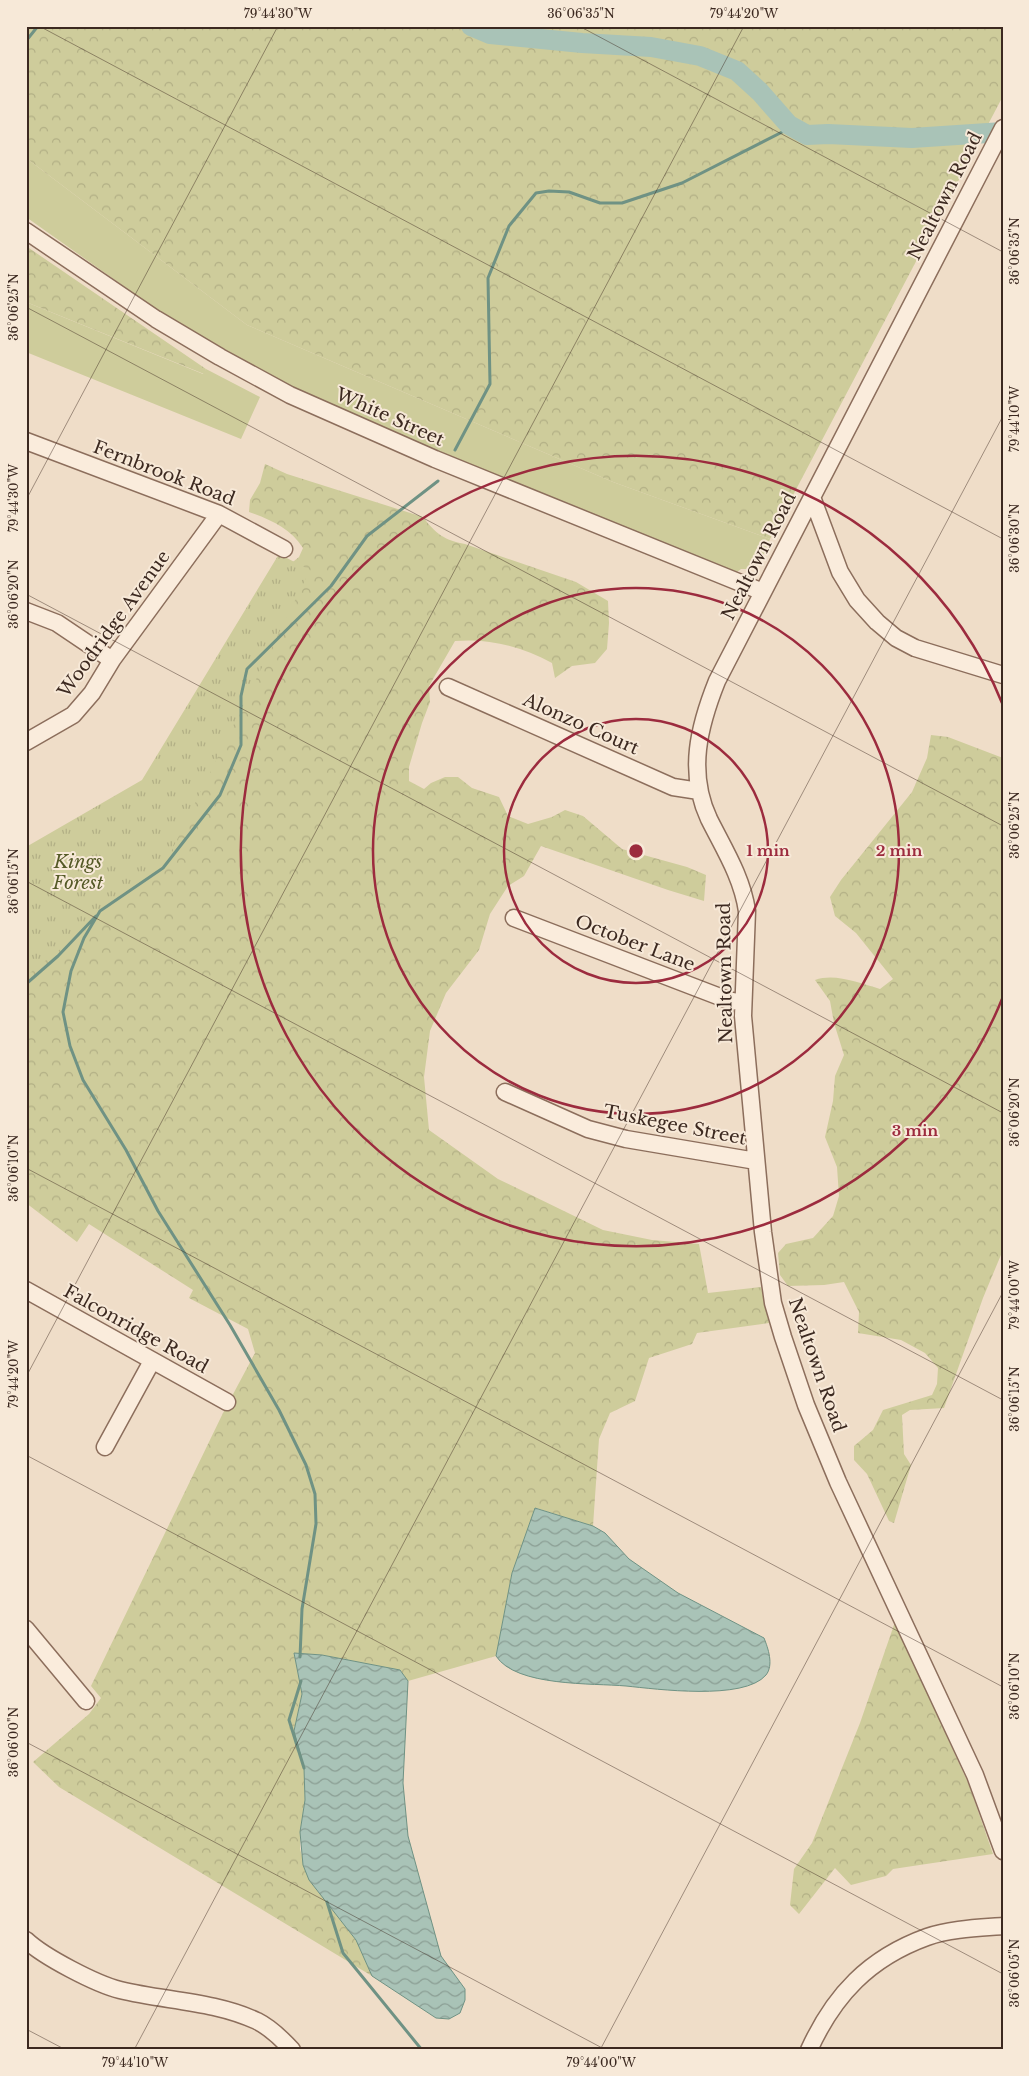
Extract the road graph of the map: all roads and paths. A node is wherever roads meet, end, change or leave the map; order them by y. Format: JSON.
{"nodes":[{"id":1,"x":1003,"y":128,"type":"edge"},
{"id":2,"x":26,"y":231,"type":"edge"},
{"id":3,"x":26,"y":441,"type":"edge"},
{"id":4,"x":812,"y":497,"type":"junction"},
{"id":5,"x":219,"y":514,"type":"junction"},
{"id":6,"x":284,"y":549,"type":"dead end"},
{"id":7,"x":763,"y":592,"type":"junction"},
{"id":8,"x":26,"y":611,"type":"edge"},
{"id":9,"x":112,"y":660,"type":"junction"},
{"id":10,"x":1003,"y":675,"type":"edge"},
{"id":11,"x":448,"y":687,"type":"dead end"},
{"id":12,"x":26,"y":742,"type":"edge"},
{"id":13,"x":699,"y":792,"type":"junction"},
{"id":14,"x":514,"y":918,"type":"dead end"},
{"id":15,"x":742,"y":1003,"type":"junction"},
{"id":16,"x":505,"y":1092,"type":"dead end"},
{"id":17,"x":756,"y":1160,"type":"junction"},
{"id":18,"x":26,"y":1290,"type":"edge"},
{"id":19,"x":152,"y":1361,"type":"junction"},
{"id":20,"x":227,"y":1402,"type":"dead end"},
{"id":21,"x":105,"y":1447,"type":"dead end"},
{"id":22,"x":26,"y":1629,"type":"edge"},
{"id":23,"x":86,"y":1701,"type":"dead end"},
{"id":24,"x":1003,"y":1851,"type":"edge"},
{"id":25,"x":1003,"y":1926,"type":"edge"},
{"id":26,"x":26,"y":1940,"type":"edge"},
{"id":27,"x":292,"y":2050,"type":"edge"},
{"id":28,"x":809,"y":2050,"type":"edge"}],
"edges":[{"from":1,"to":4,"type":"street","name":"Nealtown Road"},
{"from":2,"to":7,"type":"street","name":"White Street"},
{"from":3,"to":5,"type":"street","name":"Fernbrook Road"},
{"from":4,"to":7,"type":"street","name":"Nealtown Road"},
{"from":4,"to":10,"type":"street"},
{"from":5,"to":6,"type":"street","name":"Fernbrook Road"},
{"from":5,"to":9,"type":"street","name":"Woodridge Avenue"},
{"from":7,"to":13,"type":"street","name":"Nealtown Road"},
{"from":8,"to":9,"type":"street"},
{"from":9,"to":12,"type":"street","name":"Woodridge Avenue"},
{"from":11,"to":13,"type":"street","name":"Alonzo Court"},
{"from":13,"to":15,"type":"street","name":"Nealtown Road"},
{"from":14,"to":15,"type":"street","name":"October Lane"},
{"from":15,"to":17,"type":"street","name":"Nealtown Road"},
{"from":16,"to":17,"type":"street","name":"Tuskegee Street"},
{"from":17,"to":24,"type":"street","name":"Nealtown Road"},
{"from":18,"to":19,"type":"street","name":"Falconridge Road"},
{"from":19,"to":20,"type":"street","name":"Falconridge Road"},
{"from":19,"to":21,"type":"street"},
{"from":22,"to":23,"type":"street"},
{"from":25,"to":28,"type":"street"},
{"from":26,"to":27,"type":"street"}]}
